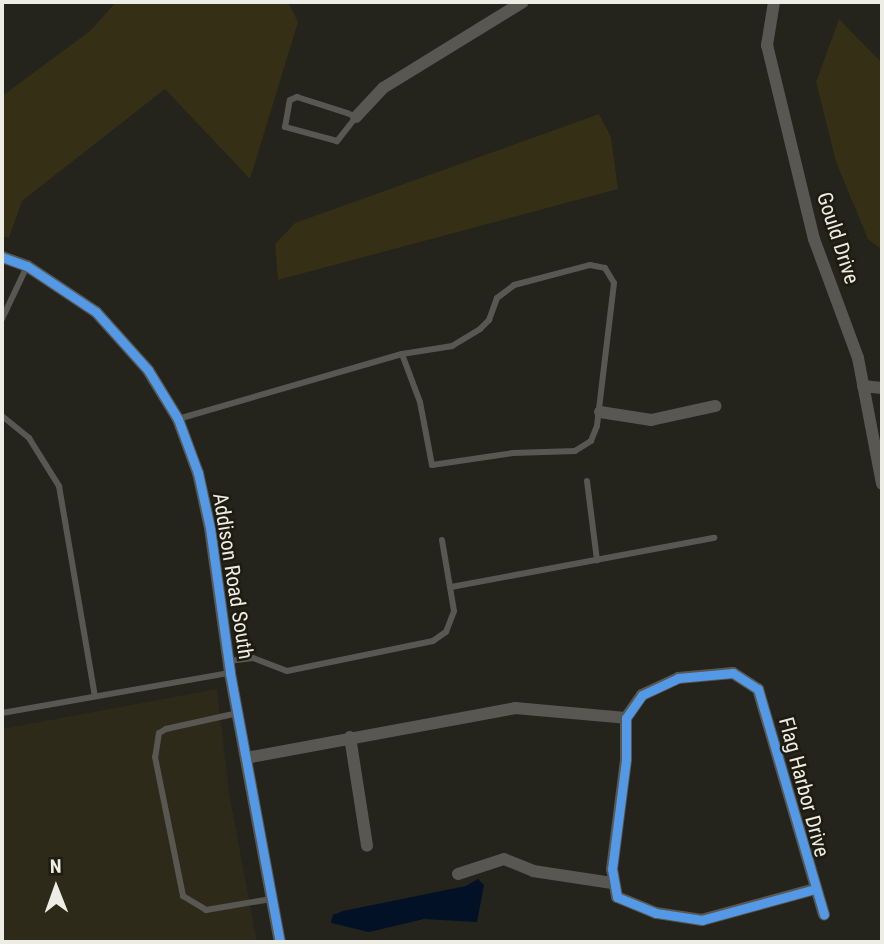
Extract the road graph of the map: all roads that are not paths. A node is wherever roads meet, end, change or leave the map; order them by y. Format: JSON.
{"nodes":[{"id":1,"x":523,"y":2,"type":"edge"},
{"id":2,"x":774,"y":2,"type":"edge"},
{"id":3,"x":356,"y":117,"type":"junction"},
{"id":4,"x":2,"y":257,"type":"edge"},
{"id":5,"x":27,"y":265,"type":"junction"},
{"id":6,"x":2,"y":319,"type":"edge"},
{"id":7,"x":402,"y":354,"type":"junction"},
{"id":8,"x":863,"y":386,"type":"junction"},
{"id":9,"x":882,"y":388,"type":"edge"},
{"id":10,"x":715,"y":406,"type":"dead end"},
{"id":11,"x":600,"y":412,"type":"junction"},
{"id":12,"x":2,"y":415,"type":"edge"},
{"id":13,"x":178,"y":419,"type":"junction"},
{"id":14,"x":587,"y":481,"type":"dead end"},
{"id":15,"x":882,"y":484,"type":"edge"},
{"id":16,"x":714,"y":538,"type":"dead end"},
{"id":17,"x":442,"y":540,"type":"dead end"},
{"id":18,"x":597,"y":560,"type":"junction"},
{"id":19,"x":451,"y":587,"type":"junction"},
{"id":20,"x":230,"y":667,"type":"junction"},
{"id":21,"x":95,"y":696,"type":"junction"},
{"id":22,"x":2,"y":713,"type":"edge"},
{"id":23,"x":238,"y":713,"type":"junction"},
{"id":24,"x":626,"y":718,"type":"junction"},
{"id":25,"x":350,"y":737,"type":"junction"},
{"id":26,"x":246,"y":758,"type":"junction"},
{"id":27,"x":367,"y":846,"type":"dead end"},
{"id":28,"x":458,"y":874,"type":"dead end"},
{"id":29,"x":612,"y":883,"type":"junction"},
{"id":30,"x":815,"y":889,"type":"junction"},
{"id":31,"x":271,"y":899,"type":"junction"},
{"id":32,"x":824,"y":915,"type":"dead end"},
{"id":33,"x":280,"y":942,"type":"edge"}],
"edges":[{"from":1,"to":3,"type":"street"},
{"from":2,"to":8,"type":"street","name":"Gould Drive"},
{"from":3,"to":3,"type":"lane"},
{"from":4,"to":5,"type":"street","name":"Addison Road South"},
{"from":5,"to":6,"type":"lane"},
{"from":5,"to":13,"type":"street","name":"Addison Road South"},
{"from":7,"to":11,"type":"lane"},
{"from":7,"to":11,"type":"lane"},
{"from":7,"to":13,"type":"lane"},
{"from":8,"to":9,"type":"street"},
{"from":8,"to":15,"type":"street","name":"Gould Drive"},
{"from":10,"to":11,"type":"street"},
{"from":12,"to":21,"type":"lane"},
{"from":13,"to":20,"type":"street","name":"Addison Road South"},
{"from":14,"to":18,"type":"lane"},
{"from":16,"to":18,"type":"lane"},
{"from":17,"to":19,"type":"lane"},
{"from":18,"to":19,"type":"lane"},
{"from":19,"to":20,"type":"lane"},
{"from":20,"to":21,"type":"lane"},
{"from":20,"to":23,"type":"street","name":"Addison Road South"},
{"from":21,"to":22,"type":"lane"},
{"from":23,"to":26,"type":"street","name":"Addison Road South"},
{"from":23,"to":31,"type":"lane"},
{"from":24,"to":25,"type":"street"},
{"from":24,"to":29,"type":"street"},
{"from":24,"to":30,"type":"street","name":"Flag Harbor Drive"},
{"from":25,"to":26,"type":"street"},
{"from":25,"to":27,"type":"street"},
{"from":26,"to":31,"type":"street","name":"Addison Road South"},
{"from":28,"to":29,"type":"street"},
{"from":29,"to":30,"type":"street","name":"Flag Harbor Drive"},
{"from":30,"to":32,"type":"street","name":"Flag Harbor Drive"},
{"from":31,"to":33,"type":"street","name":"Addison Road South"}]}
